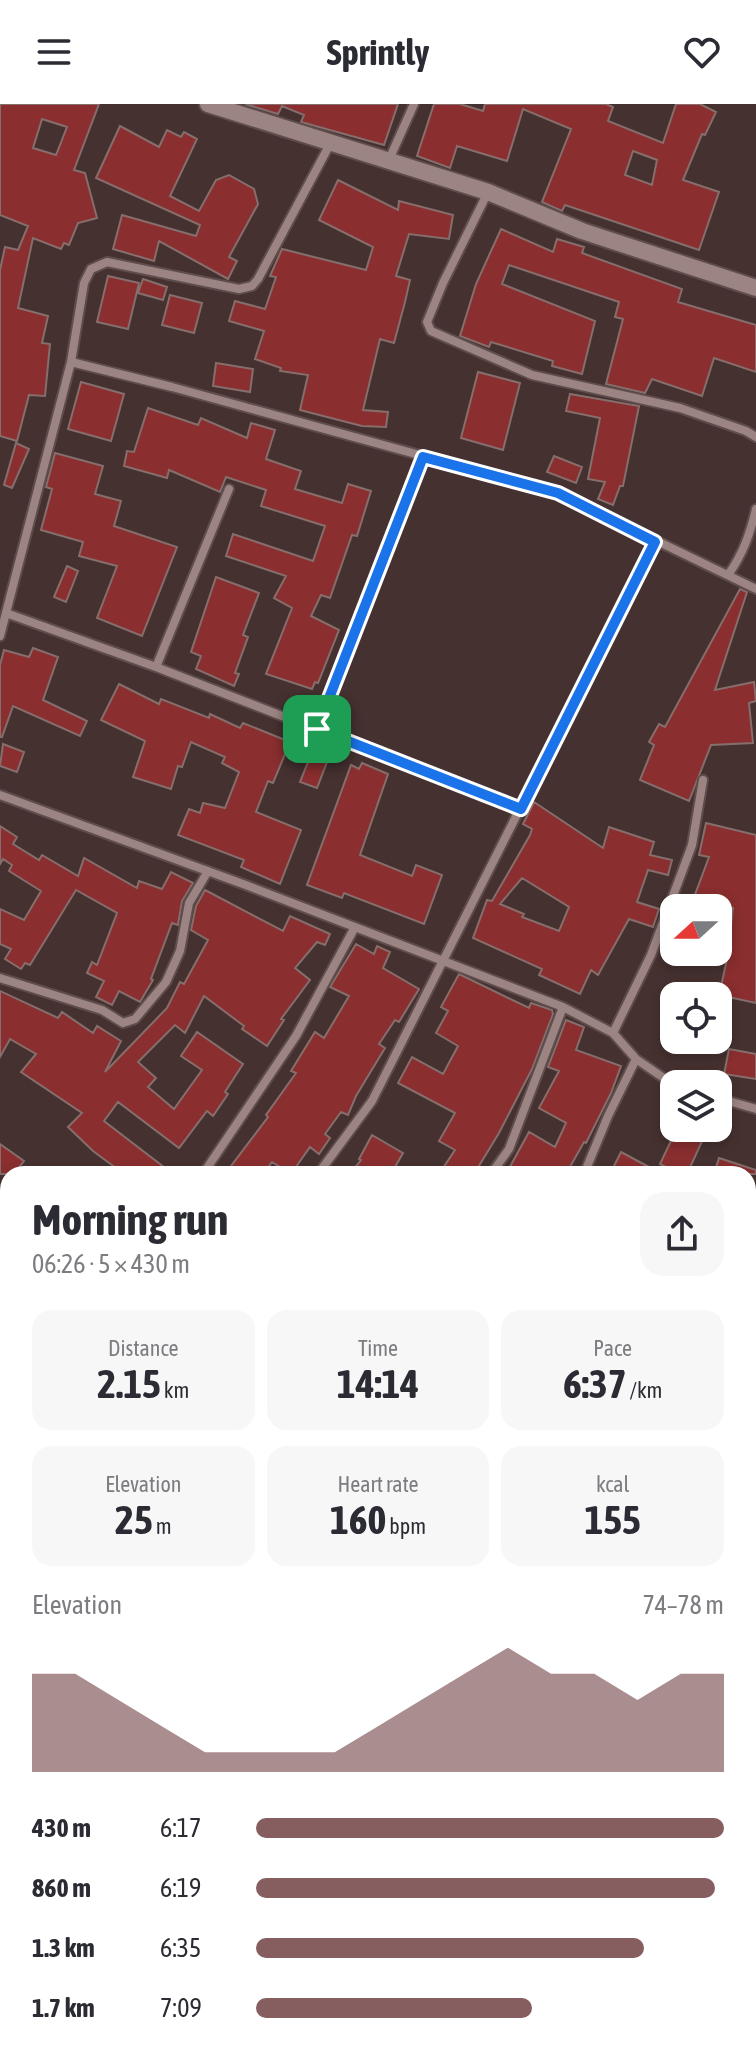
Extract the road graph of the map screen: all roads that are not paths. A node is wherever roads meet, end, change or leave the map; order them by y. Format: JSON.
{"nodes":[{"id":1,"x":208,"y":104,"type":"edge"},
{"id":2,"x":414,"y":104,"type":"edge"},
{"id":3,"x":330,"y":144,"type":"junction"},
{"id":4,"x":387,"y":163,"type":"junction"},
{"id":5,"x":488,"y":192,"type":"junction"},
{"id":6,"x":756,"y":288,"type":"edge"},
{"id":7,"x":71,"y":362,"type":"junction"},
{"id":8,"x":756,"y":437,"type":"edge"},
{"id":9,"x":423,"y":457,"type":"junction"},
{"id":10,"x":229,"y":489,"type":"dead end"},
{"id":11,"x":756,"y":509,"type":"edge"},
{"id":12,"x":655,"y":542,"type":"junction"},
{"id":13,"x":728,"y":575,"type":"junction"},
{"id":14,"x":756,"y":589,"type":"edge"},
{"id":15,"x":6,"y":613,"type":"junction"},
{"id":16,"x":0,"y":636,"type":"edge"},
{"id":17,"x":156,"y":667,"type":"junction"},
{"id":18,"x":317,"y":729,"type":"junction"},
{"id":19,"x":703,"y":780,"type":"dead end"},
{"id":20,"x":0,"y":795,"type":"edge"},
{"id":21,"x":521,"y":809,"type":"junction"},
{"id":22,"x":208,"y":871,"type":"junction"},
{"id":23,"x":355,"y":927,"type":"junction"},
{"id":24,"x":443,"y":962,"type":"junction"},
{"id":25,"x":0,"y":978,"type":"edge"},
{"id":26,"x":563,"y":1007,"type":"junction"},
{"id":27,"x":613,"y":1033,"type":"junction"},
{"id":28,"x":636,"y":1059,"type":"junction"},
{"id":29,"x":660,"y":1075,"type":"edge"},
{"id":30,"x":732,"y":1102,"type":"edge"},
{"id":31,"x":756,"y":1109,"type":"edge"},
{"id":32,"x":208,"y":1166,"type":"edge"},
{"id":33,"x":324,"y":1166,"type":"edge"},
{"id":34,"x":497,"y":1166,"type":"edge"},
{"id":35,"x":587,"y":1166,"type":"edge"}],
"edges":[{"from":1,"to":3,"type":"street"},
{"from":2,"to":4,"type":"street"},
{"from":3,"to":4,"type":"street"},
{"from":3,"to":7,"type":"street"},
{"from":4,"to":5,"type":"street"},
{"from":5,"to":6,"type":"street"},
{"from":5,"to":8,"type":"street"},
{"from":7,"to":9,"type":"street"},
{"from":7,"to":15,"type":"street"},
{"from":9,"to":12,"type":"street"},
{"from":9,"to":18,"type":"street"},
{"from":10,"to":17,"type":"street"},
{"from":11,"to":13,"type":"street"},
{"from":12,"to":13,"type":"street"},
{"from":12,"to":21,"type":"street"},
{"from":13,"to":14,"type":"street"},
{"from":15,"to":16,"type":"street"},
{"from":15,"to":17,"type":"street"},
{"from":17,"to":18,"type":"street"},
{"from":18,"to":21,"type":"street"},
{"from":19,"to":27,"type":"street"},
{"from":20,"to":22,"type":"street"},
{"from":21,"to":24,"type":"street"},
{"from":22,"to":23,"type":"street"},
{"from":22,"to":25,"type":"street"},
{"from":23,"to":24,"type":"street"},
{"from":23,"to":32,"type":"street"},
{"from":24,"to":26,"type":"street"},
{"from":24,"to":33,"type":"street"},
{"from":26,"to":27,"type":"street"},
{"from":26,"to":34,"type":"street"},
{"from":27,"to":28,"type":"street"},
{"from":28,"to":29,"type":"street"},
{"from":28,"to":35,"type":"street"},
{"from":30,"to":31,"type":"street"}]}
